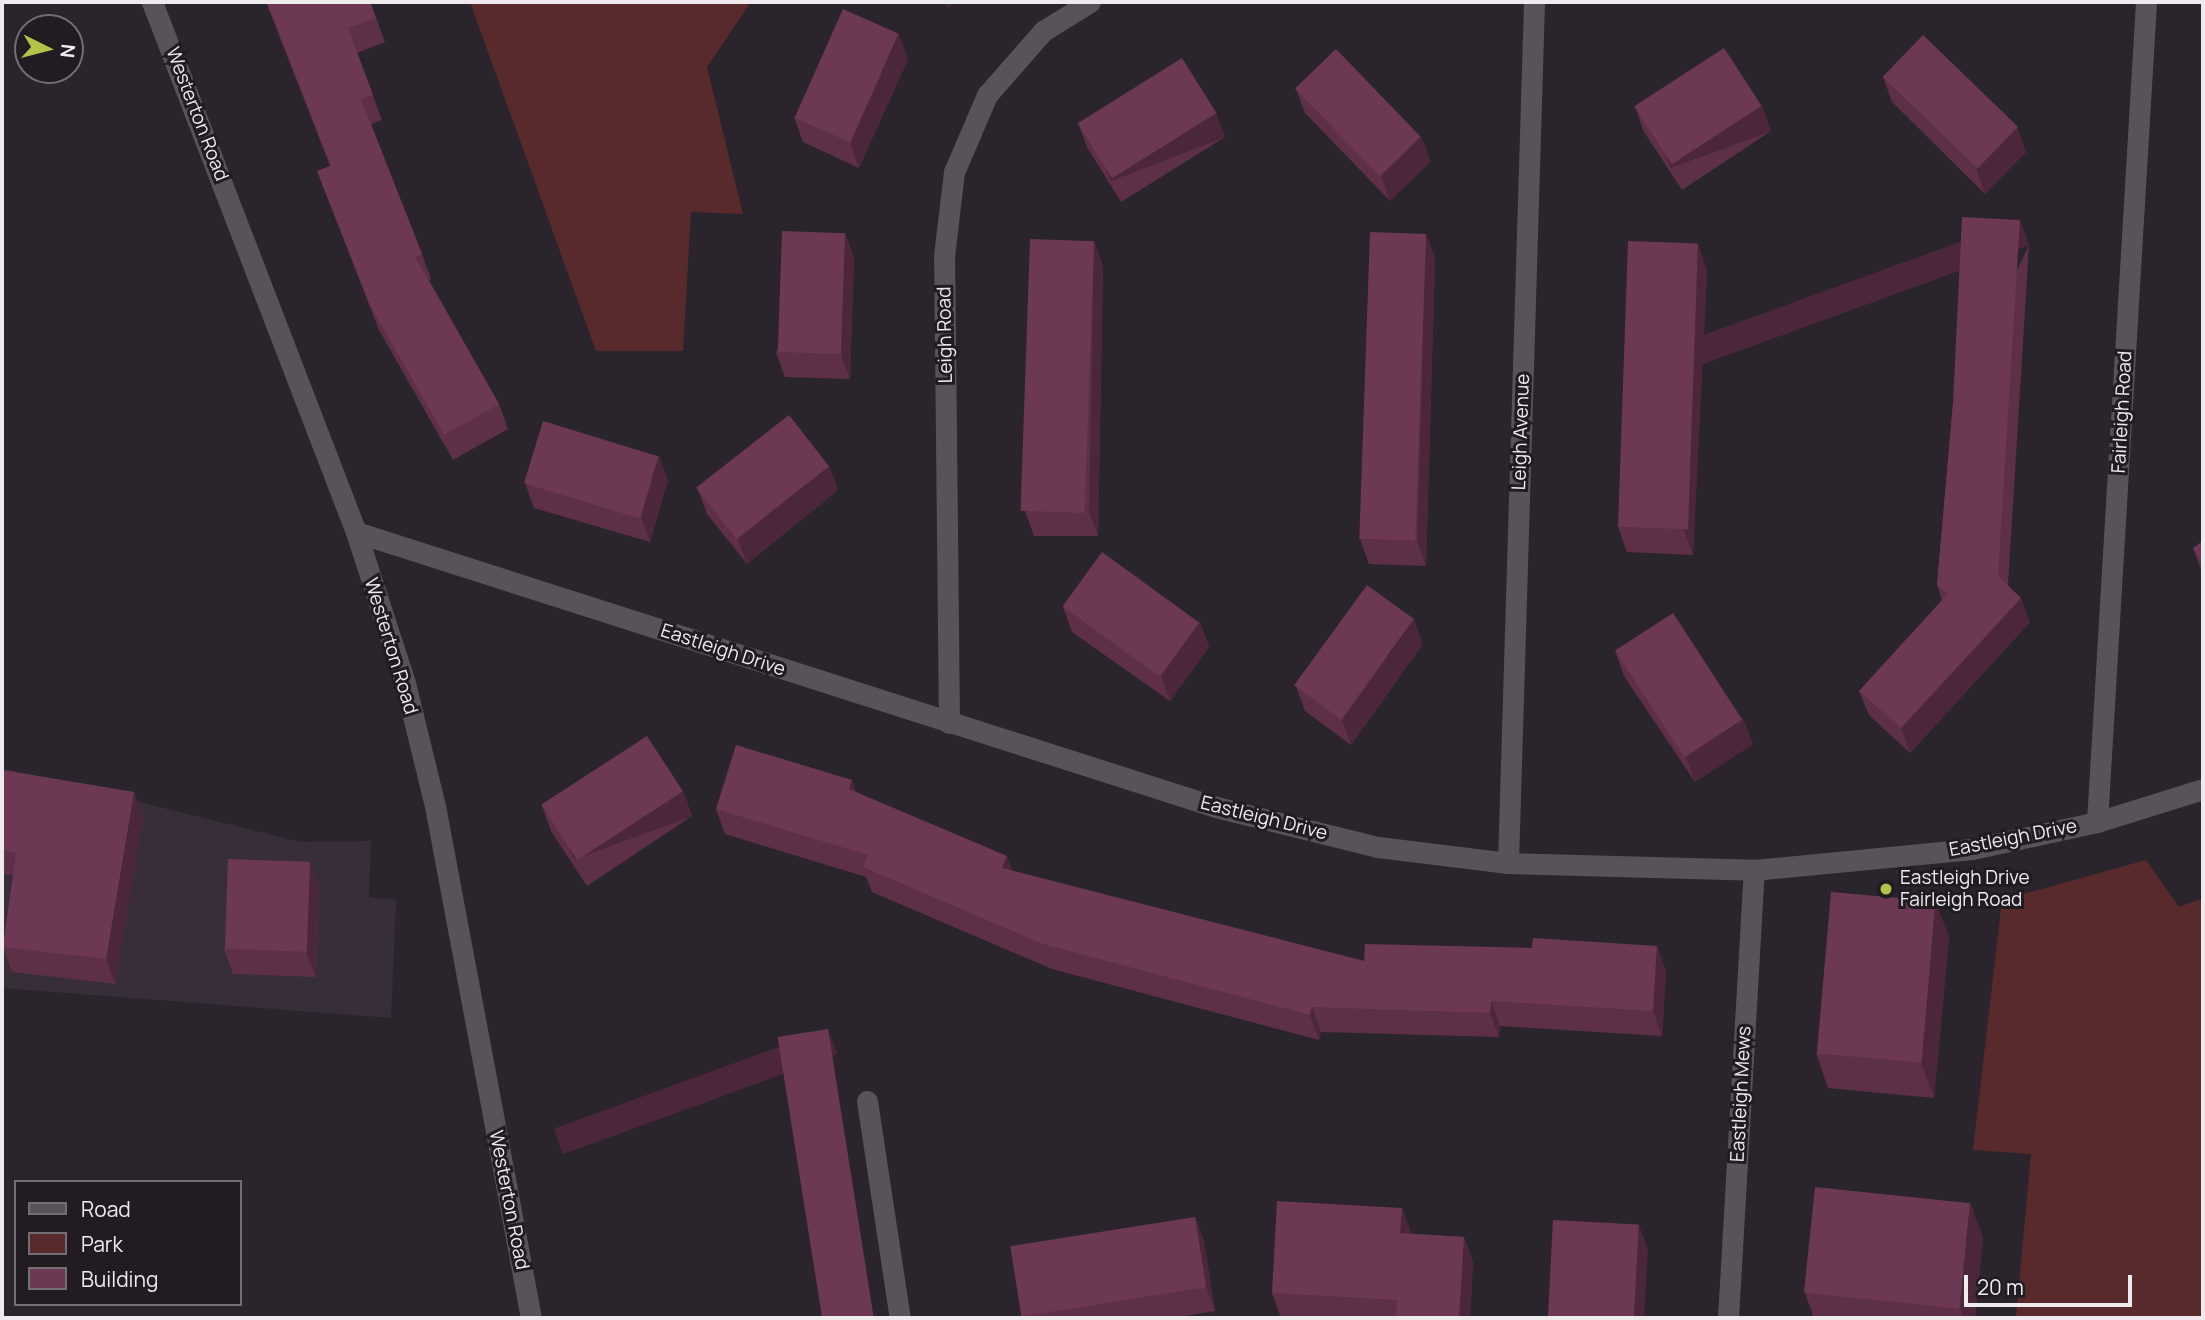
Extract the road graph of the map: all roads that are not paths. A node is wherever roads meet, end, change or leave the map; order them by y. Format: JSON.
{"nodes":[{"id":1,"x":152,"y":2,"type":"edge"},
{"id":2,"x":1090,"y":2,"type":"edge"},
{"id":3,"x":1534,"y":2,"type":"edge"},
{"id":4,"x":2146,"y":2,"type":"edge"},
{"id":5,"x":356,"y":532,"type":"junction"},
{"id":6,"x":949,"y":723,"type":"junction"},
{"id":7,"x":2203,"y":789,"type":"edge"},
{"id":8,"x":2097,"y":822,"type":"junction"},
{"id":9,"x":1508,"y":863,"type":"junction"},
{"id":10,"x":1754,"y":870,"type":"junction"},
{"id":11,"x":867,"y":1101,"type":"dead end"},
{"id":12,"x":531,"y":1318,"type":"edge"},
{"id":13,"x":900,"y":1318,"type":"edge"},
{"id":14,"x":1728,"y":1318,"type":"edge"}],
"edges":[{"from":1,"to":5,"type":"street","name":"Westerton Road"},
{"from":2,"to":6,"type":"street","name":"Leigh Road"},
{"from":3,"to":9,"type":"street","name":"Leigh Avenue"},
{"from":4,"to":8,"type":"street","name":"Fairleigh Road"},
{"from":5,"to":6,"type":"street","name":"Eastleigh Drive"},
{"from":5,"to":12,"type":"street","name":"Westerton Road"},
{"from":6,"to":9,"type":"street","name":"Eastleigh Drive"},
{"from":7,"to":8,"type":"street","name":"Eastleigh Drive"},
{"from":8,"to":10,"type":"street","name":"Eastleigh Drive"},
{"from":9,"to":10,"type":"street","name":"Eastleigh Drive"},
{"from":10,"to":14,"type":"street","name":"Eastleigh Mews"},
{"from":11,"to":13,"type":"street"}]}
